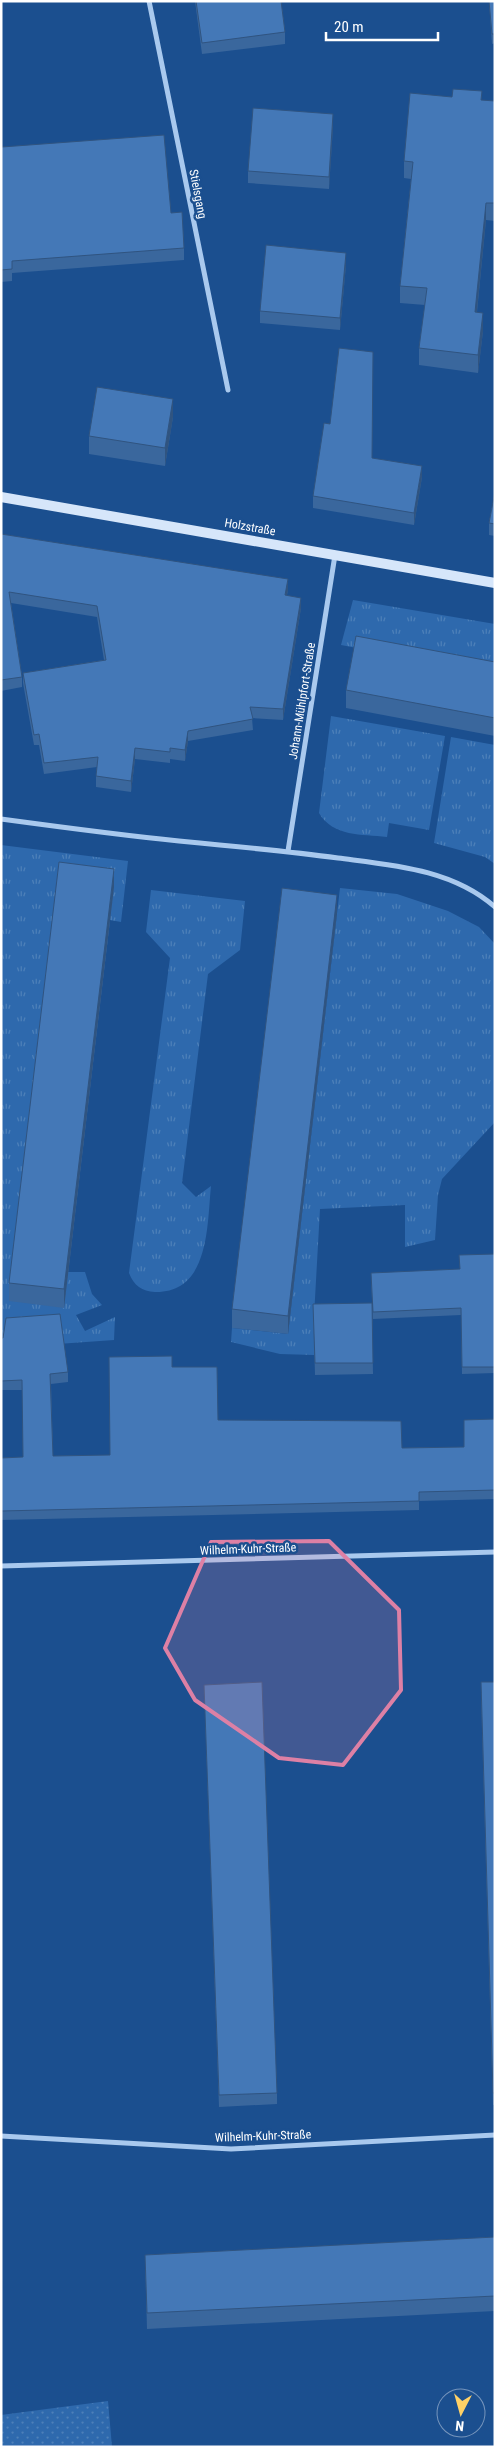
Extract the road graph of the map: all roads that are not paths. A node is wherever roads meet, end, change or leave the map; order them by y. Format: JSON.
{"nodes":[{"id":1,"x":149,"y":1,"type":"edge"},
{"id":2,"x":228,"y":390,"type":"dead end"},
{"id":3,"x":1,"y":497,"type":"edge"},
{"id":4,"x":335,"y":555,"type":"junction"},
{"id":5,"x":495,"y":582,"type":"edge"},
{"id":6,"x":1,"y":820,"type":"edge"},
{"id":7,"x":288,"y":851,"type":"junction"},
{"id":8,"x":495,"y":907,"type":"edge"},
{"id":9,"x":495,"y":1552,"type":"edge"},
{"id":10,"x":1,"y":1566,"type":"edge"},
{"id":11,"x":495,"y":2135,"type":"edge"},
{"id":12,"x":1,"y":2136,"type":"edge"}],
"edges":[{"from":1,"to":2,"type":"street","name":"Stielsgang"},
{"from":3,"to":4,"type":"street","name":"Holzstraße"},
{"from":4,"to":5,"type":"street","name":"Holzstraße"},
{"from":4,"to":7,"type":"street","name":"Johann-Mühlpfort-Straße"},
{"from":6,"to":7,"type":"street"},
{"from":7,"to":8,"type":"street"},
{"from":9,"to":10,"type":"street","name":"Wilhelm-Kuhr-Straße"},
{"from":11,"to":12,"type":"street","name":"Wilhelm-Kuhr-Straße"}]}
